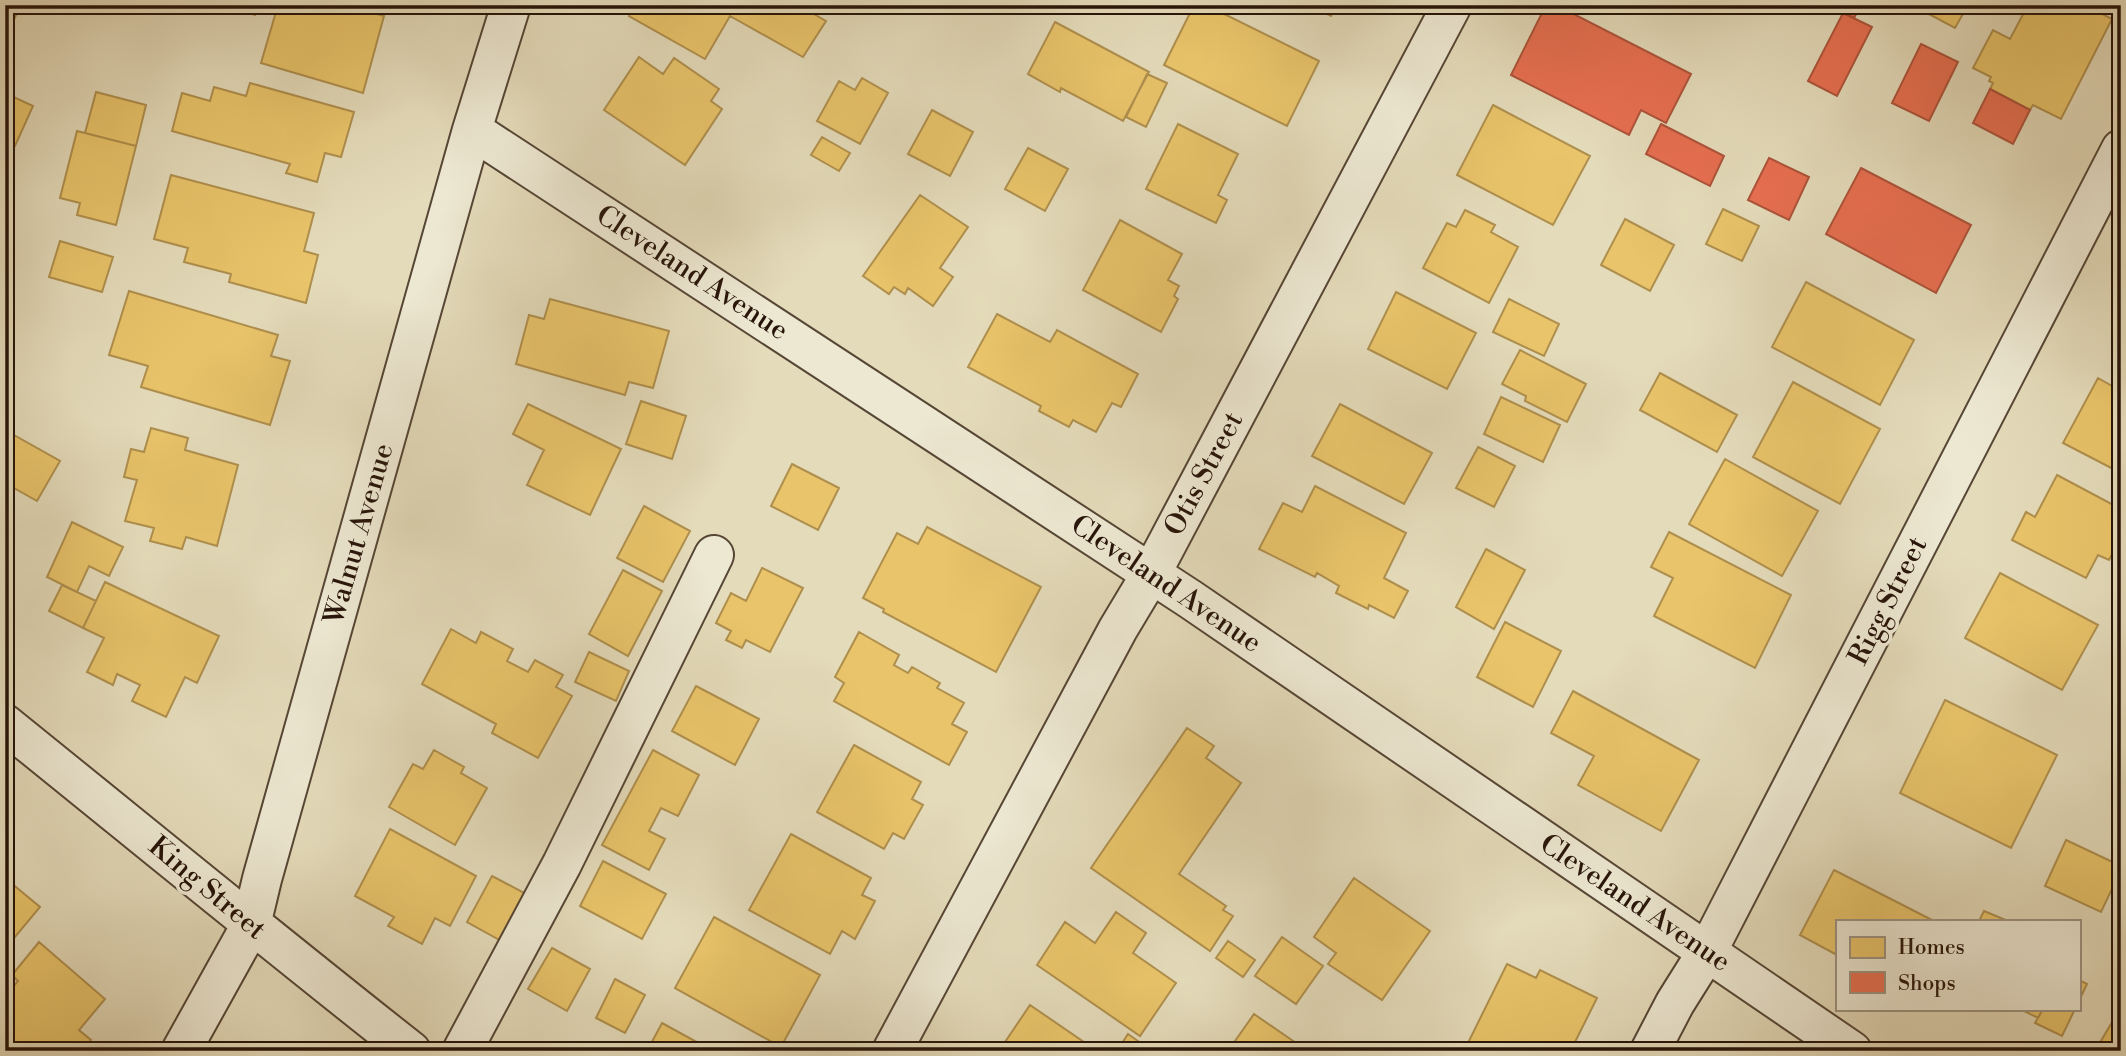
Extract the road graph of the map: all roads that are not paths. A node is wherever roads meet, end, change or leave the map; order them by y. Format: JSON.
{"nodes":[{"id":1,"x":511,"y":5,"type":"edge"},
{"id":2,"x":1452,"y":5,"type":"edge"},
{"id":3,"x":472,"y":130,"type":"junction"},
{"id":4,"x":2121,"y":149,"type":"edge"},
{"id":5,"x":714,"y":555,"type":"dead end"},
{"id":6,"x":1151,"y":574,"type":"junction"},
{"id":7,"x":5,"y":724,"type":"edge"},
{"id":8,"x":251,"y":925,"type":"junction"},
{"id":9,"x":1707,"y":952,"type":"junction"},
{"id":10,"x":181,"y":1051,"type":"edge"},
{"id":11,"x":411,"y":1051,"type":"edge"},
{"id":12,"x":462,"y":1051,"type":"edge"},
{"id":13,"x":892,"y":1051,"type":"edge"},
{"id":14,"x":1650,"y":1051,"type":"edge"},
{"id":15,"x":1852,"y":1051,"type":"edge"}],
"edges":[{"from":1,"to":3,"type":"street","name":"Walnut Avenue"},
{"from":2,"to":6,"type":"street","name":"Otis Street"},
{"from":3,"to":6,"type":"street","name":"Cleveland Avenue"},
{"from":3,"to":8,"type":"street","name":"Walnut Avenue"},
{"from":4,"to":9,"type":"street","name":"Rigg Street"},
{"from":5,"to":12,"type":"street"},
{"from":6,"to":9,"type":"street","name":"Cleveland Avenue"},
{"from":6,"to":13,"type":"street","name":"Otis Street"},
{"from":7,"to":8,"type":"street","name":"King Street"},
{"from":8,"to":10,"type":"street","name":"Walnut Avenue"},
{"from":8,"to":11,"type":"street","name":"King Street"},
{"from":9,"to":14,"type":"street","name":"Rigg Street"},
{"from":9,"to":15,"type":"street","name":"Cleveland Avenue"}]}
